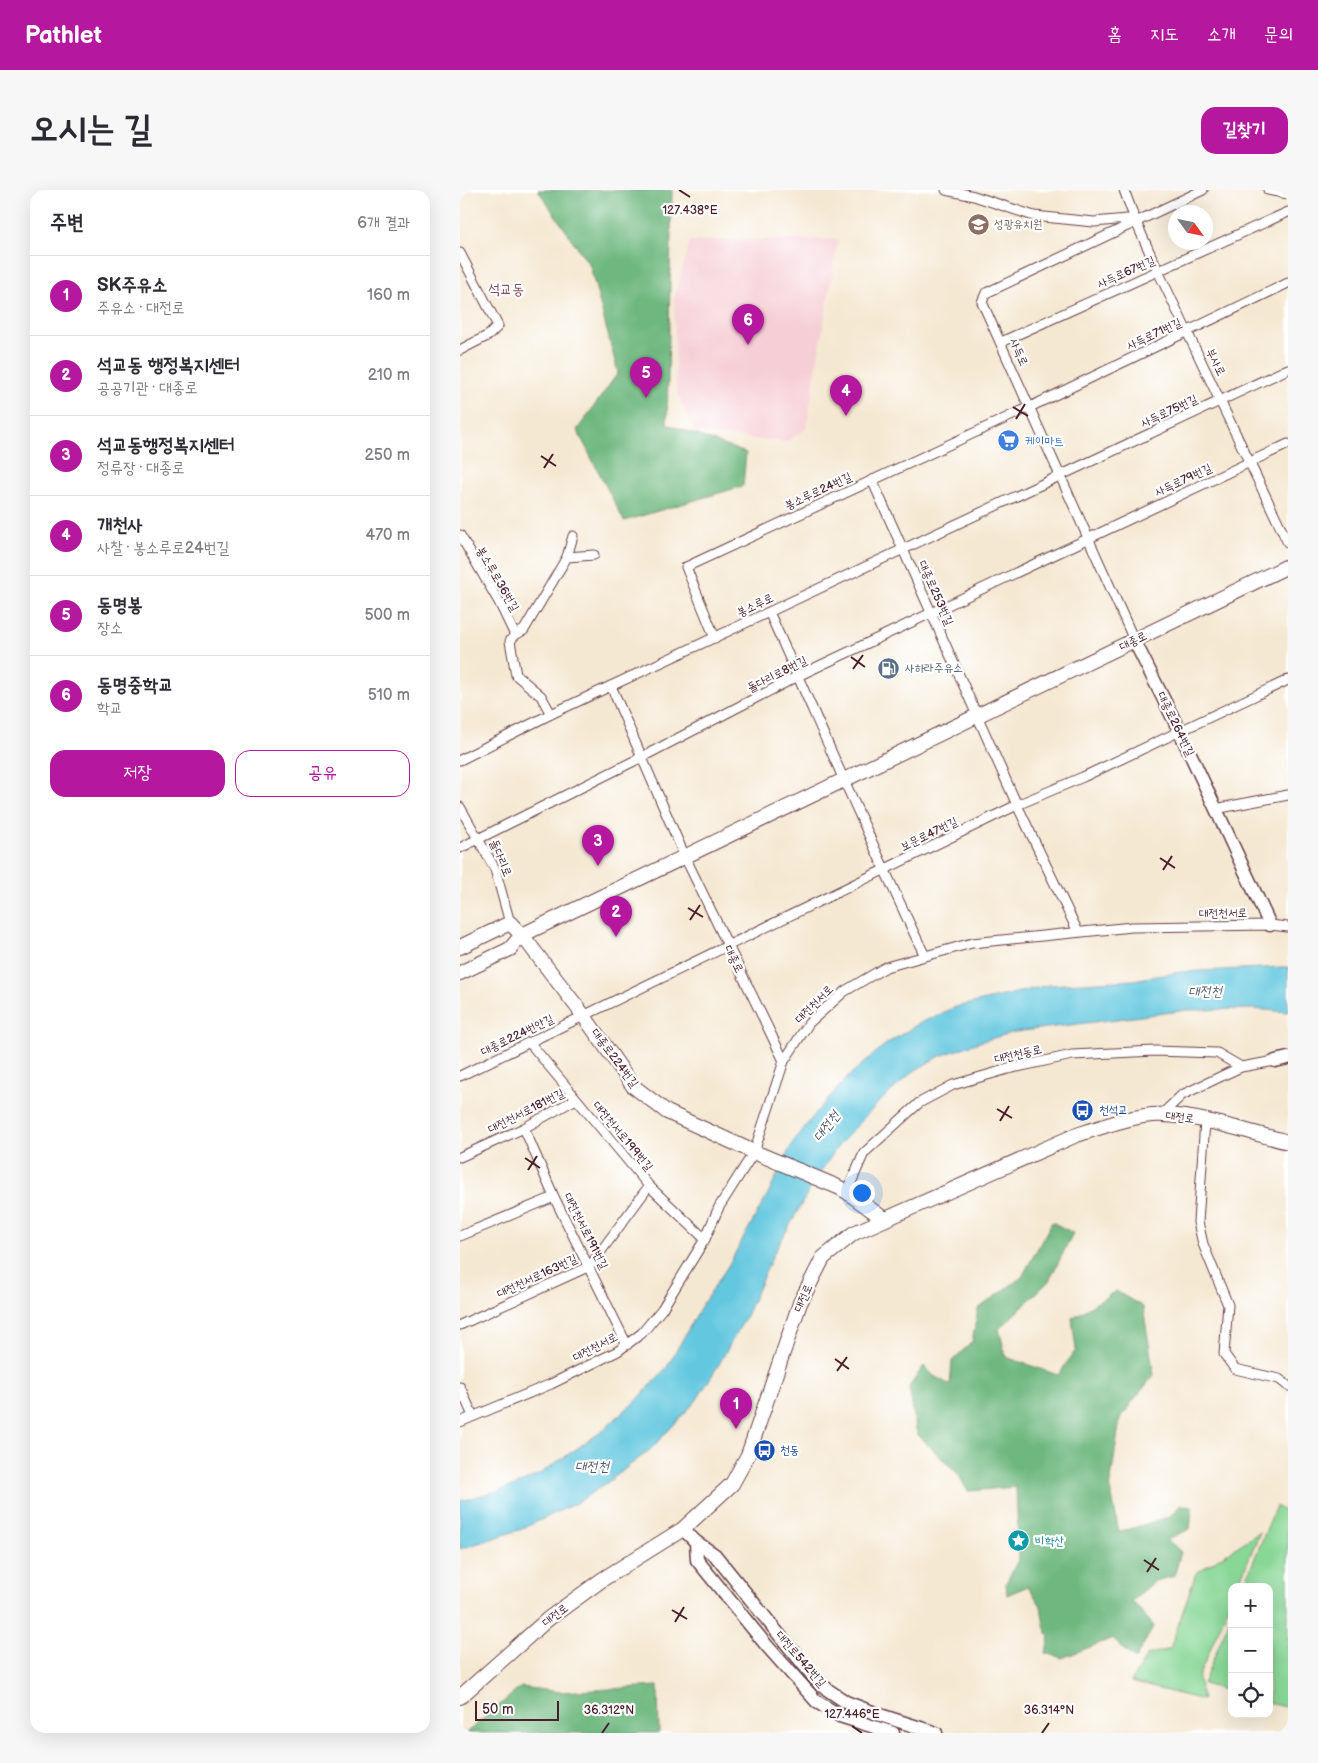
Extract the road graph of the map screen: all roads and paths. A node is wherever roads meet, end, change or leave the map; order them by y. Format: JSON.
{"nodes":[{"id":1,"x":946,"y":190,"type":"edge"},
{"id":2,"x":1124,"y":190,"type":"edge"},
{"id":3,"x":1203,"y":190,"type":"edge"},
{"id":4,"x":1268,"y":190,"type":"edge"},
{"id":5,"x":1288,"y":194,"type":"edge"},
{"id":6,"x":1288,"y":212,"type":"edge"},
{"id":7,"x":1136,"y":222,"type":"junction"},
{"id":8,"x":460,"y":253,"type":"edge"},
{"id":9,"x":1158,"y":271,"type":"junction"},
{"id":10,"x":1288,"y":283,"type":"edge"},
{"id":11,"x":1187,"y":332,"type":"junction"},
{"id":12,"x":1001,"y":342,"type":"junction"},
{"id":13,"x":460,"y":350,"type":"edge"},
{"id":14,"x":1288,"y":369,"type":"edge"},
{"id":15,"x":1221,"y":401,"type":"junction"},
{"id":16,"x":1030,"y":407,"type":"junction"},
{"id":17,"x":1288,"y":444,"type":"edge"},
{"id":18,"x":1249,"y":462,"type":"junction"},
{"id":19,"x":1061,"y":476,"type":"junction"},
{"id":20,"x":872,"y":480,"type":"junction"},
{"id":21,"x":573,"y":536,"type":"dead end"},
{"id":22,"x":1089,"y":538,"type":"junction"},
{"id":23,"x":461,"y":539,"type":"edge"},
{"id":24,"x":1288,"y":543,"type":"edge"},
{"id":25,"x":903,"y":550,"type":"junction"},
{"id":26,"x":594,"y":555,"type":"dead end"},
{"id":27,"x":567,"y":557,"type":"junction"},
{"id":28,"x":1288,"y":566,"type":"edge"},
{"id":29,"x":769,"y":612,"type":"junction"},
{"id":30,"x":931,"y":612,"type":"junction"},
{"id":31,"x":515,"y":635,"type":"junction"},
{"id":32,"x":715,"y":638,"type":"junction"},
{"id":33,"x":1134,"y":640,"type":"junction"},
{"id":34,"x":798,"y":676,"type":"junction"},
{"id":35,"x":1288,"y":680,"type":"edge"},
{"id":36,"x":611,"y":686,"type":"junction"},
{"id":37,"x":551,"y":714,"type":"junction"},
{"id":38,"x":977,"y":716,"type":"junction"},
{"id":39,"x":1180,"y":732,"type":"junction"},
{"id":40,"x":642,"y":757,"type":"junction"},
{"id":41,"x":460,"y":760,"type":"edge"},
{"id":42,"x":845,"y":779,"type":"junction"},
{"id":43,"x":1288,"y":795,"type":"edge"},
{"id":44,"x":1017,"y":805,"type":"junction"},
{"id":45,"x":460,"y":807,"type":"edge"},
{"id":46,"x":1215,"y":809,"type":"junction"},
{"id":47,"x":479,"y":839,"type":"junction"},
{"id":48,"x":460,"y":848,"type":"edge"},
{"id":49,"x":685,"y":857,"type":"junction"},
{"id":50,"x":884,"y":870,"type":"junction"},
{"id":51,"x":510,"y":923,"type":"junction"},
{"id":52,"x":1270,"y":925,"type":"junction"},
{"id":53,"x":1288,"y":927,"type":"edge"},
{"id":54,"x":1078,"y":932,"type":"junction"},
{"id":55,"x":522,"y":935,"type":"junction"},
{"id":56,"x":728,"y":945,"type":"junction"},
{"id":57,"x":460,"y":947,"type":"edge"},
{"id":58,"x":924,"y":956,"type":"junction"},
{"id":59,"x":460,"y":973,"type":"edge"},
{"id":60,"x":584,"y":1016,"type":"junction"},
{"id":61,"x":530,"y":1042,"type":"junction"},
{"id":62,"x":1288,"y":1058,"type":"edge"},
{"id":63,"x":784,"y":1061,"type":"junction"},
{"id":64,"x":1282,"y":1061,"type":"edge"},
{"id":65,"x":1241,"y":1068,"type":"junction"},
{"id":66,"x":460,"y":1076,"type":"edge"},
{"id":67,"x":576,"y":1099,"type":"junction"},
{"id":68,"x":1162,"y":1114,"type":"junction"},
{"id":69,"x":1205,"y":1121,"type":"junction"},
{"id":70,"x":524,"y":1128,"type":"junction"},
{"id":71,"x":1288,"y":1142,"type":"edge"},
{"id":72,"x":761,"y":1155,"type":"junction"},
{"id":73,"x":460,"y":1157,"type":"edge"},
{"id":74,"x":649,"y":1186,"type":"junction"},
{"id":75,"x":843,"y":1190,"type":"junction"},
{"id":76,"x":554,"y":1197,"type":"junction"},
{"id":77,"x":884,"y":1219,"type":"junction"},
{"id":78,"x":460,"y":1236,"type":"edge"},
{"id":79,"x":705,"y":1239,"type":"junction"},
{"id":80,"x":590,"y":1266,"type":"junction"},
{"id":81,"x":460,"y":1325,"type":"edge"},
{"id":82,"x":627,"y":1344,"type":"junction"},
{"id":83,"x":1288,"y":1386,"type":"edge"},
{"id":84,"x":460,"y":1388,"type":"edge"},
{"id":85,"x":473,"y":1416,"type":"junction"},
{"id":86,"x":460,"y":1422,"type":"edge"},
{"id":87,"x":684,"y":1529,"type":"junction"},
{"id":88,"x":696,"y":1542,"type":"junction"},
{"id":89,"x":460,"y":1697,"type":"edge"},
{"id":90,"x":893,"y":1733,"type":"edge"},
{"id":91,"x":936,"y":1733,"type":"edge"}],
"edges":[{"from":1,"to":7,"type":"street"},
{"from":2,"to":7,"type":"street","name":"부사로"},
{"from":3,"to":7,"type":"street","name":"사득로"},
{"from":4,"to":5,"type":"street"},
{"from":6,"to":9,"type":"street","name":"사득로67번길"},
{"from":7,"to":9,"type":"street","name":"부사로"},
{"from":7,"to":12,"type":"street","name":"사득로"},
{"from":8,"to":13,"type":"street"},
{"from":9,"to":11,"type":"street","name":"부사로"},
{"from":9,"to":12,"type":"street","name":"사득로67번길"},
{"from":10,"to":11,"type":"street","name":"사득로71번길"},
{"from":11,"to":15,"type":"street","name":"부사로"},
{"from":11,"to":16,"type":"street","name":"사득로71번길"},
{"from":12,"to":16,"type":"street","name":"사득로"},
{"from":14,"to":15,"type":"street","name":"사득로75번길"},
{"from":15,"to":18,"type":"street","name":"부사로"},
{"from":15,"to":19,"type":"street","name":"사득로75번길"},
{"from":16,"to":19,"type":"street","name":"사득로"},
{"from":16,"to":20,"type":"street","name":"봉소루로24번길"},
{"from":17,"to":18,"type":"street","name":"사득로79번길"},
{"from":18,"to":22,"type":"street","name":"사득로79번길"},
{"from":18,"to":24,"type":"street","name":"부사로"},
{"from":19,"to":22,"type":"street","name":"사득로"},
{"from":19,"to":25,"type":"street","name":"봉소루로"},
{"from":20,"to":25,"type":"street","name":"대종로253번길"},
{"from":20,"to":32,"type":"street","name":"봉소루로24번길"},
{"from":21,"to":27,"type":"street","name":"봉소루로36번길"},
{"from":22,"to":30,"type":"street","name":"돌다리로8번길"},
{"from":22,"to":33,"type":"street","name":"사득로"},
{"from":23,"to":31,"type":"street","name":"봉소루로36번길"},
{"from":25,"to":29,"type":"street","name":"봉소루로"},
{"from":25,"to":30,"type":"street","name":"대종로253번길"},
{"from":26,"to":27,"type":"street"},
{"from":27,"to":31,"type":"street","name":"봉소루로36번길"},
{"from":28,"to":33,"type":"main road","name":"대종로"},
{"from":29,"to":32,"type":"street","name":"봉소루로"},
{"from":29,"to":34,"type":"street"},
{"from":30,"to":34,"type":"street","name":"돌다리로8번길"},
{"from":30,"to":38,"type":"street","name":"대종로253번길"},
{"from":31,"to":37,"type":"street"},
{"from":32,"to":36,"type":"street","name":"봉소루로"},
{"from":33,"to":38,"type":"main road","name":"대종로"},
{"from":33,"to":39,"type":"main road","name":"대종로264번길"},
{"from":34,"to":40,"type":"street","name":"돌다리로8번길"},
{"from":34,"to":42,"type":"street"},
{"from":35,"to":39,"type":"street","name":"보문로47번길"},
{"from":36,"to":37,"type":"street","name":"봉소루로"},
{"from":36,"to":40,"type":"street","name":"대종로"},
{"from":37,"to":41,"type":"street","name":"봉소루로"},
{"from":38,"to":42,"type":"main road","name":"대종로"},
{"from":38,"to":44,"type":"street"},
{"from":39,"to":44,"type":"street","name":"보문로47번길"},
{"from":39,"to":46,"type":"main road","name":"대종로264번길"},
{"from":40,"to":47,"type":"street","name":"돌다리로8번길"},
{"from":40,"to":49,"type":"street","name":"대종로"},
{"from":42,"to":49,"type":"main road","name":"대종로"},
{"from":42,"to":50,"type":"street"},
{"from":43,"to":46,"type":"street"},
{"from":44,"to":50,"type":"street","name":"보문로47번길"},
{"from":44,"to":54,"type":"street"},
{"from":45,"to":47,"type":"street","name":"돌다리로"},
{"from":46,"to":52,"type":"main road","name":"대종로264번길"},
{"from":47,"to":48,"type":"street","name":"돌다리로8번길"},
{"from":47,"to":51,"type":"street","name":"돌다리로"},
{"from":49,"to":55,"type":"main road","name":"대종로"},
{"from":49,"to":56,"type":"street","name":"대종로"},
{"from":50,"to":56,"type":"street","name":"보문로47번길"},
{"from":50,"to":58,"type":"street"},
{"from":51,"to":55,"type":"main road"},
{"from":51,"to":57,"type":"main road"},
{"from":52,"to":53,"type":"street","name":"대전천서로"},
{"from":52,"to":54,"type":"street","name":"대전천서로"},
{"from":54,"to":58,"type":"street","name":"대전천서로"},
{"from":55,"to":59,"type":"main road","name":"대종로"},
{"from":55,"to":60,"type":"main road","name":"대종로224번길"},
{"from":56,"to":60,"type":"street","name":"보문로47번길"},
{"from":56,"to":63,"type":"street","name":"대종로"},
{"from":58,"to":63,"type":"street","name":"대전천서로"},
{"from":60,"to":61,"type":"street","name":"대종로224번안길"},
{"from":60,"to":72,"type":"main road","name":"대종로224번길"},
{"from":61,"to":66,"type":"street","name":"대종로224번안길"},
{"from":61,"to":67,"type":"street","name":"대전천서로199번길"},
{"from":62,"to":64,"type":"main road"},
{"from":63,"to":72,"type":"street","name":"대전천서로"},
{"from":64,"to":65,"type":"street"},
{"from":65,"to":68,"type":"street"},
{"from":65,"to":75,"type":"street","name":"대전천동로"},
{"from":67,"to":70,"type":"street","name":"대전천서로181번길"},
{"from":67,"to":74,"type":"street","name":"대전천서로199번길"},
{"from":68,"to":69,"type":"main road","name":"대전로"},
{"from":68,"to":77,"type":"main road","name":"대전로"},
{"from":69,"to":71,"type":"main road","name":"대전로"},
{"from":69,"to":83,"type":"street"},
{"from":70,"to":73,"type":"street","name":"대전천서로181번길"},
{"from":70,"to":76,"type":"street","name":"대전천서로191번길"},
{"from":72,"to":75,"type":"main road","name":"대종로224번길"},
{"from":72,"to":79,"type":"street","name":"대전천서로"},
{"from":74,"to":79,"type":"street","name":"대전천서로199번길"},
{"from":74,"to":80,"type":"street","name":"대전천서로163번길"},
{"from":75,"to":77,"type":"main road"},
{"from":76,"to":78,"type":"street"},
{"from":76,"to":80,"type":"street","name":"대전천서로191번길"},
{"from":77,"to":87,"type":"main road","name":"대전로"},
{"from":79,"to":82,"type":"street","name":"대전천서로"},
{"from":80,"to":81,"type":"street","name":"대전천서로163번길"},
{"from":80,"to":82,"type":"street","name":"대전천서로191번길"},
{"from":82,"to":85,"type":"street","name":"대전천서로"},
{"from":84,"to":85,"type":"street"},
{"from":85,"to":86,"type":"street","name":"대전천서로"},
{"from":87,"to":88,"type":"main road","name":"대전로542번길"},
{"from":87,"to":89,"type":"main road","name":"대전로"},
{"from":88,"to":90,"type":"main road","name":"대전로542번길"},
{"from":88,"to":91,"type":"main road","name":"대전로542번길"}]}
